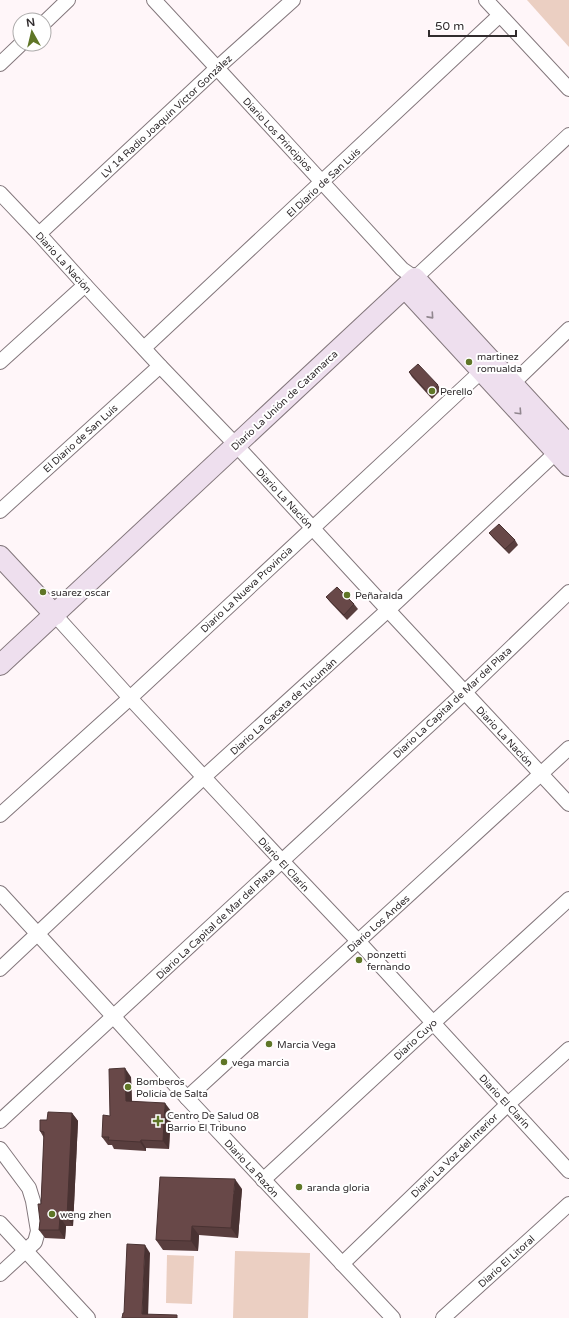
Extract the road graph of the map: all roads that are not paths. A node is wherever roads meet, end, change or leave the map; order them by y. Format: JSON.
{"nodes":[{"id":1,"x":68,"y":0,"type":"edge"},
{"id":2,"x":154,"y":0,"type":"edge"},
{"id":3,"x":293,"y":0,"type":"edge"},
{"id":4,"x":486,"y":0,"type":"edge"},
{"id":5,"x":52,"y":15,"type":"edge"},
{"id":6,"x":500,"y":15,"type":"junction"},
{"id":7,"x":13,"y":52,"type":"edge"},
{"id":8,"x":0,"y":64,"type":"edge"},
{"id":9,"x":218,"y":68,"type":"junction"},
{"id":10,"x":569,"y":90,"type":"edge"},
{"id":11,"x":569,"y":135,"type":"edge"},
{"id":12,"x":323,"y":182,"type":"junction"},
{"id":13,"x":0,"y":193,"type":"edge"},
{"id":14,"x":39,"y":234,"type":"junction"},
{"id":15,"x":407,"y":278,"type":"junction"},
{"id":16,"x":85,"y":285,"type":"junction"},
{"id":17,"x":569,"y":329,"type":"edge"},
{"id":18,"x":144,"y":348,"type":"junction"},
{"id":19,"x":0,"y":362,"type":"edge"},
{"id":20,"x":160,"y":366,"type":"junction"},
{"id":21,"x":486,"y":366,"type":"junction"},
{"id":22,"x":507,"y":388,"type":"junction"},
{"id":23,"x":236,"y":445,"type":"junction"},
{"id":24,"x":565,"y":451,"type":"edge"},
{"id":25,"x":0,"y":511,"type":"edge"},
{"id":26,"x":312,"y":527,"type":"junction"},
{"id":27,"x":0,"y":556,"type":"edge"},
{"id":28,"x":569,"y":592,"type":"edge"},
{"id":29,"x":388,"y":610,"type":"junction"},
{"id":30,"x":55,"y":614,"type":"junction"},
{"id":31,"x":0,"y":665,"type":"edge"},
{"id":32,"x":465,"y":692,"type":"junction"},
{"id":33,"x":130,"y":698,"type":"junction"},
{"id":34,"x":569,"y":748,"type":"edge"},
{"id":35,"x":541,"y":774,"type":"junction"},
{"id":36,"x":204,"y":777,"type":"junction"},
{"id":37,"x":569,"y":804,"type":"edge"},
{"id":38,"x":0,"y":815,"type":"edge"},
{"id":39,"x":282,"y":861,"type":"junction"},
{"id":40,"x":0,"y":893,"type":"edge"},
{"id":41,"x":569,"y":899,"type":"edge"},
{"id":42,"x":38,"y":934,"type":"junction"},
{"id":43,"x":358,"y":941,"type":"junction"},
{"id":44,"x":0,"y":969,"type":"edge"},
{"id":45,"x":113,"y":1016,"type":"junction"},
{"id":46,"x":433,"y":1023,"type":"junction"},
{"id":47,"x":569,"y":1049,"type":"edge"},
{"id":48,"x":187,"y":1098,"type":"junction"},
{"id":49,"x":508,"y":1104,"type":"junction"},
{"id":50,"x":0,"y":1121,"type":"edge"},
{"id":51,"x":0,"y":1149,"type":"edge"},
{"id":52,"x":569,"y":1171,"type":"edge"},
{"id":53,"x":263,"y":1180,"type":"junction"},
{"id":54,"x":569,"y":1204,"type":"edge"},
{"id":55,"x":0,"y":1223,"type":"edge"},
{"id":56,"x":25,"y":1251,"type":"junction"},
{"id":57,"x":342,"y":1264,"type":"junction"},
{"id":58,"x":0,"y":1274,"type":"edge"},
{"id":59,"x":88,"y":1318,"type":"edge"},
{"id":60,"x":393,"y":1318,"type":"edge"},
{"id":61,"x":443,"y":1318,"type":"edge"}],
"edges":[{"from":1,"to":5,"type":"street"},
{"from":2,"to":9,"type":"street","name":"Diario Los Principios"},
{"from":3,"to":9,"type":"street","name":"LV 14 Radio Joaquín Víctor González"},
{"from":4,"to":6,"type":"street"},
{"from":6,"to":10,"type":"street"},
{"from":6,"to":12,"type":"street","name":"El Diario de San Luis"},
{"from":7,"to":8,"type":"street"},
{"from":9,"to":12,"type":"street","name":"Diario Los Principios"},
{"from":9,"to":14,"type":"street","name":"LV 14 Radio Joaquín Víctor González"},
{"from":11,"to":15,"type":"street","name":"Diario La Unión de Catamarca"},
{"from":12,"to":15,"type":"street","name":"Diario Los Principios"},
{"from":12,"to":18,"type":"street","name":"El Diario de San Luis"},
{"from":13,"to":14,"type":"street","name":"Diario La Nación"},
{"from":14,"to":16,"type":"street","name":"Diario La Nación"},
{"from":15,"to":21,"type":"street","name":"Diario Los Principios"},
{"from":15,"to":23,"type":"street","name":"Diario La Unión de Catamarca"},
{"from":16,"to":18,"type":"street","name":"Diario La Nación"},
{"from":16,"to":19,"type":"street"},
{"from":17,"to":22,"type":"street"},
{"from":18,"to":20,"type":"street","name":"Diario La Nación"},
{"from":20,"to":23,"type":"street","name":"Diario La Nación"},
{"from":20,"to":25,"type":"street","name":"El Diario de San Luis"},
{"from":21,"to":22,"type":"street","name":"Diario Los Principios"},
{"from":21,"to":26,"type":"street","name":"Diario La Nueva Provincia"},
{"from":22,"to":24,"type":"street","name":"Diario Los Principios"},
{"from":23,"to":26,"type":"street","name":"Diario La Nación"},
{"from":23,"to":30,"type":"street","name":"Diario La Unión de Catamarca"},
{"from":24,"to":29,"type":"street","name":"Diario La Gaceta de Tucumán"},
{"from":26,"to":29,"type":"street","name":"Diario La Nación"},
{"from":26,"to":33,"type":"street","name":"Diario La Nueva Provincia"},
{"from":27,"to":30,"type":"street","name":"Diario El Clarín"},
{"from":28,"to":32,"type":"street","name":"Diario La Capital de Mar del Plata"},
{"from":29,"to":32,"type":"street","name":"Diario La Nación"},
{"from":29,"to":36,"type":"street","name":"Diario La Gaceta de Tucumán"},
{"from":30,"to":31,"type":"street","name":"Diario La Unión de Catamarca"},
{"from":30,"to":33,"type":"street","name":"Diario El Clarín"},
{"from":32,"to":35,"type":"street","name":"Diario La Nación"},
{"from":32,"to":39,"type":"street","name":"Diario La Capital de Mar del Plata"},
{"from":33,"to":36,"type":"street","name":"Diario El Clarín"},
{"from":33,"to":38,"type":"street","name":"Diario La Nueva Provincia"},
{"from":34,"to":35,"type":"street","name":"Diario Los Andes"},
{"from":35,"to":37,"type":"street","name":"Diario La Nación"},
{"from":35,"to":43,"type":"street","name":"Diario Los Andes"},
{"from":36,"to":39,"type":"street","name":"Diario El Clarín"},
{"from":36,"to":42,"type":"street","name":"Diario La Gaceta de Tucumán"},
{"from":39,"to":43,"type":"street","name":"Diario El Clarín"},
{"from":39,"to":45,"type":"street","name":"Diario La Capital de Mar del Plata"},
{"from":40,"to":42,"type":"street","name":"Diario La Razón"},
{"from":41,"to":46,"type":"street","name":"Diario Cuyo"},
{"from":42,"to":44,"type":"street","name":"Diario La Gaceta de Tucumán"},
{"from":42,"to":45,"type":"street","name":"Diario La Razón"},
{"from":43,"to":46,"type":"street","name":"Diario El Clarín"},
{"from":43,"to":48,"type":"street","name":"Diario Los Andes"},
{"from":45,"to":48,"type":"street","name":"Diario La Razón"},
{"from":45,"to":50,"type":"street","name":"Diario La Capital de Mar del Plata"},
{"from":46,"to":49,"type":"street","name":"Diario El Clarín"},
{"from":46,"to":53,"type":"street","name":"Diario Cuyo"},
{"from":47,"to":49,"type":"street","name":"Diario La Voz del Interior"},
{"from":48,"to":53,"type":"street","name":"Diario La Razón"},
{"from":49,"to":52,"type":"street","name":"Diario El Clarín"},
{"from":49,"to":57,"type":"street","name":"Diario La Voz del Interior"},
{"from":51,"to":56,"type":"street"},
{"from":53,"to":57,"type":"street","name":"Diario La Razón"},
{"from":54,"to":61,"type":"street","name":"Diario El Litoral"},
{"from":55,"to":56,"type":"street"},
{"from":56,"to":58,"type":"street"},
{"from":56,"to":59,"type":"street"},
{"from":57,"to":60,"type":"street","name":"Diario La Razón"}]}
